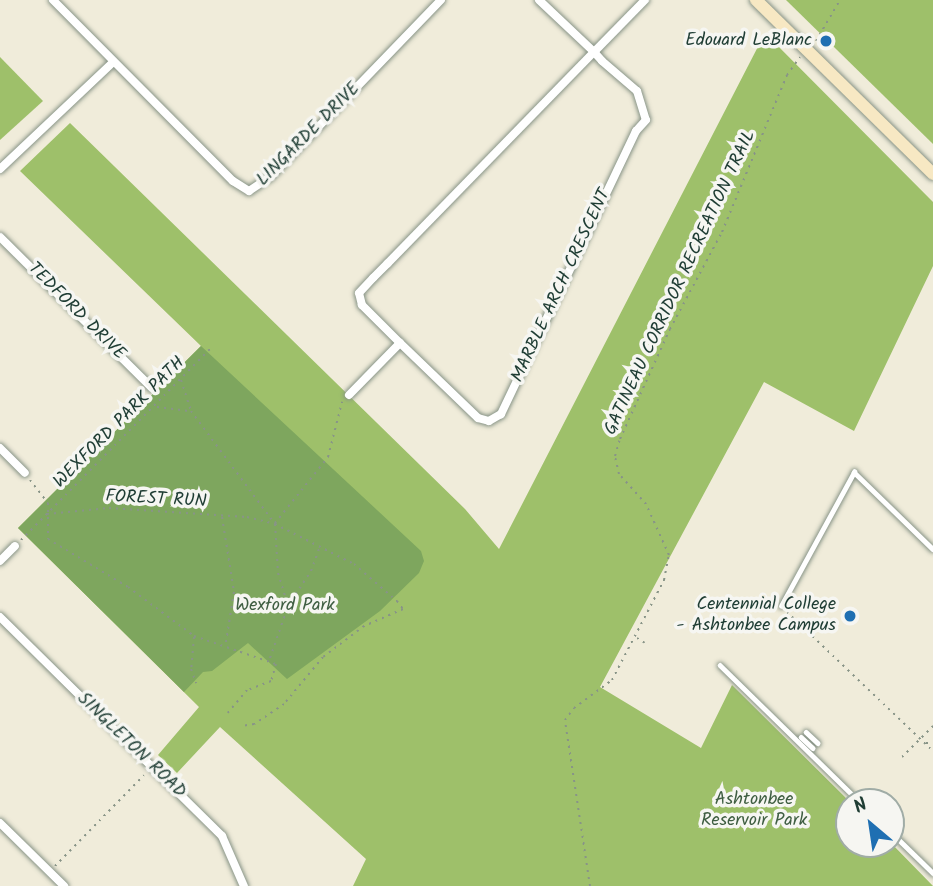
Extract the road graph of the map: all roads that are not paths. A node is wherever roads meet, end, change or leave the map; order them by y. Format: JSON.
{"nodes":[{"id":1,"x":53,"y":0,"type":"edge"},
{"id":2,"x":441,"y":0,"type":"edge"},
{"id":3,"x":539,"y":0,"type":"edge"},
{"id":4,"x":645,"y":0,"type":"edge"},
{"id":5,"x":756,"y":0,"type":"edge"},
{"id":6,"x":594,"y":52,"type":"junction"},
{"id":7,"x":113,"y":62,"type":"junction"},
{"id":8,"x":0,"y":169,"type":"edge"},
{"id":9,"x":933,"y":174,"type":"edge"},
{"id":10,"x":0,"y":237,"type":"edge"},
{"id":11,"x":400,"y":343,"type":"junction"},
{"id":12,"x":152,"y":387,"type":"dead end"},
{"id":13,"x":349,"y":395,"type":"dead end"},
{"id":14,"x":0,"y":448,"type":"edge"},
{"id":15,"x":25,"y":473,"type":"road end"},
{"id":16,"x":15,"y":546,"type":"road end"},
{"id":17,"x":933,"y":549,"type":"edge"},
{"id":18,"x":0,"y":561,"type":"edge"},
{"id":19,"x":781,"y":606,"type":"road end"},
{"id":20,"x":0,"y":617,"type":"edge"},
{"id":21,"x":720,"y":665,"type":"dead end"},
{"id":22,"x":806,"y":732,"type":"dead end"},
{"id":23,"x":818,"y":743,"type":"dead end"},
{"id":24,"x":847,"y":788,"type":"edge"},
{"id":25,"x":0,"y":822,"type":"edge"},
{"id":26,"x":905,"y":846,"type":"edge"},
{"id":27,"x":933,"y":873,"type":"edge"},
{"id":28,"x":64,"y":886,"type":"edge"},
{"id":29,"x":244,"y":886,"type":"edge"}],
"edges":[{"from":1,"to":7,"type":"street","name":"LINGARDE DRIVE"},
{"from":2,"to":7,"type":"street","name":"LINGARDE DRIVE"},
{"from":3,"to":6,"type":"street"},
{"from":4,"to":6,"type":"street","name":"MARBLE ARCH CRESCENT"},
{"from":5,"to":9,"type":"main road"},
{"from":6,"to":11,"type":"street","name":"MARBLE ARCH CRESCENT"},
{"from":6,"to":11,"type":"street","name":"MARBLE ARCH CRESCENT"},
{"from":7,"to":8,"type":"street"},
{"from":10,"to":12,"type":"street","name":"TEDFORD DRIVE"},
{"from":11,"to":13,"type":"street"},
{"from":14,"to":15,"type":"street"},
{"from":16,"to":18,"type":"street"},
{"from":17,"to":19,"type":"lane"},
{"from":20,"to":29,"type":"street","name":"SINGLETON ROAD"},
{"from":21,"to":24,"type":"lane"},
{"from":22,"to":23,"type":"lane"},
{"from":25,"to":28,"type":"street"},
{"from":26,"to":27,"type":"lane"}]}
